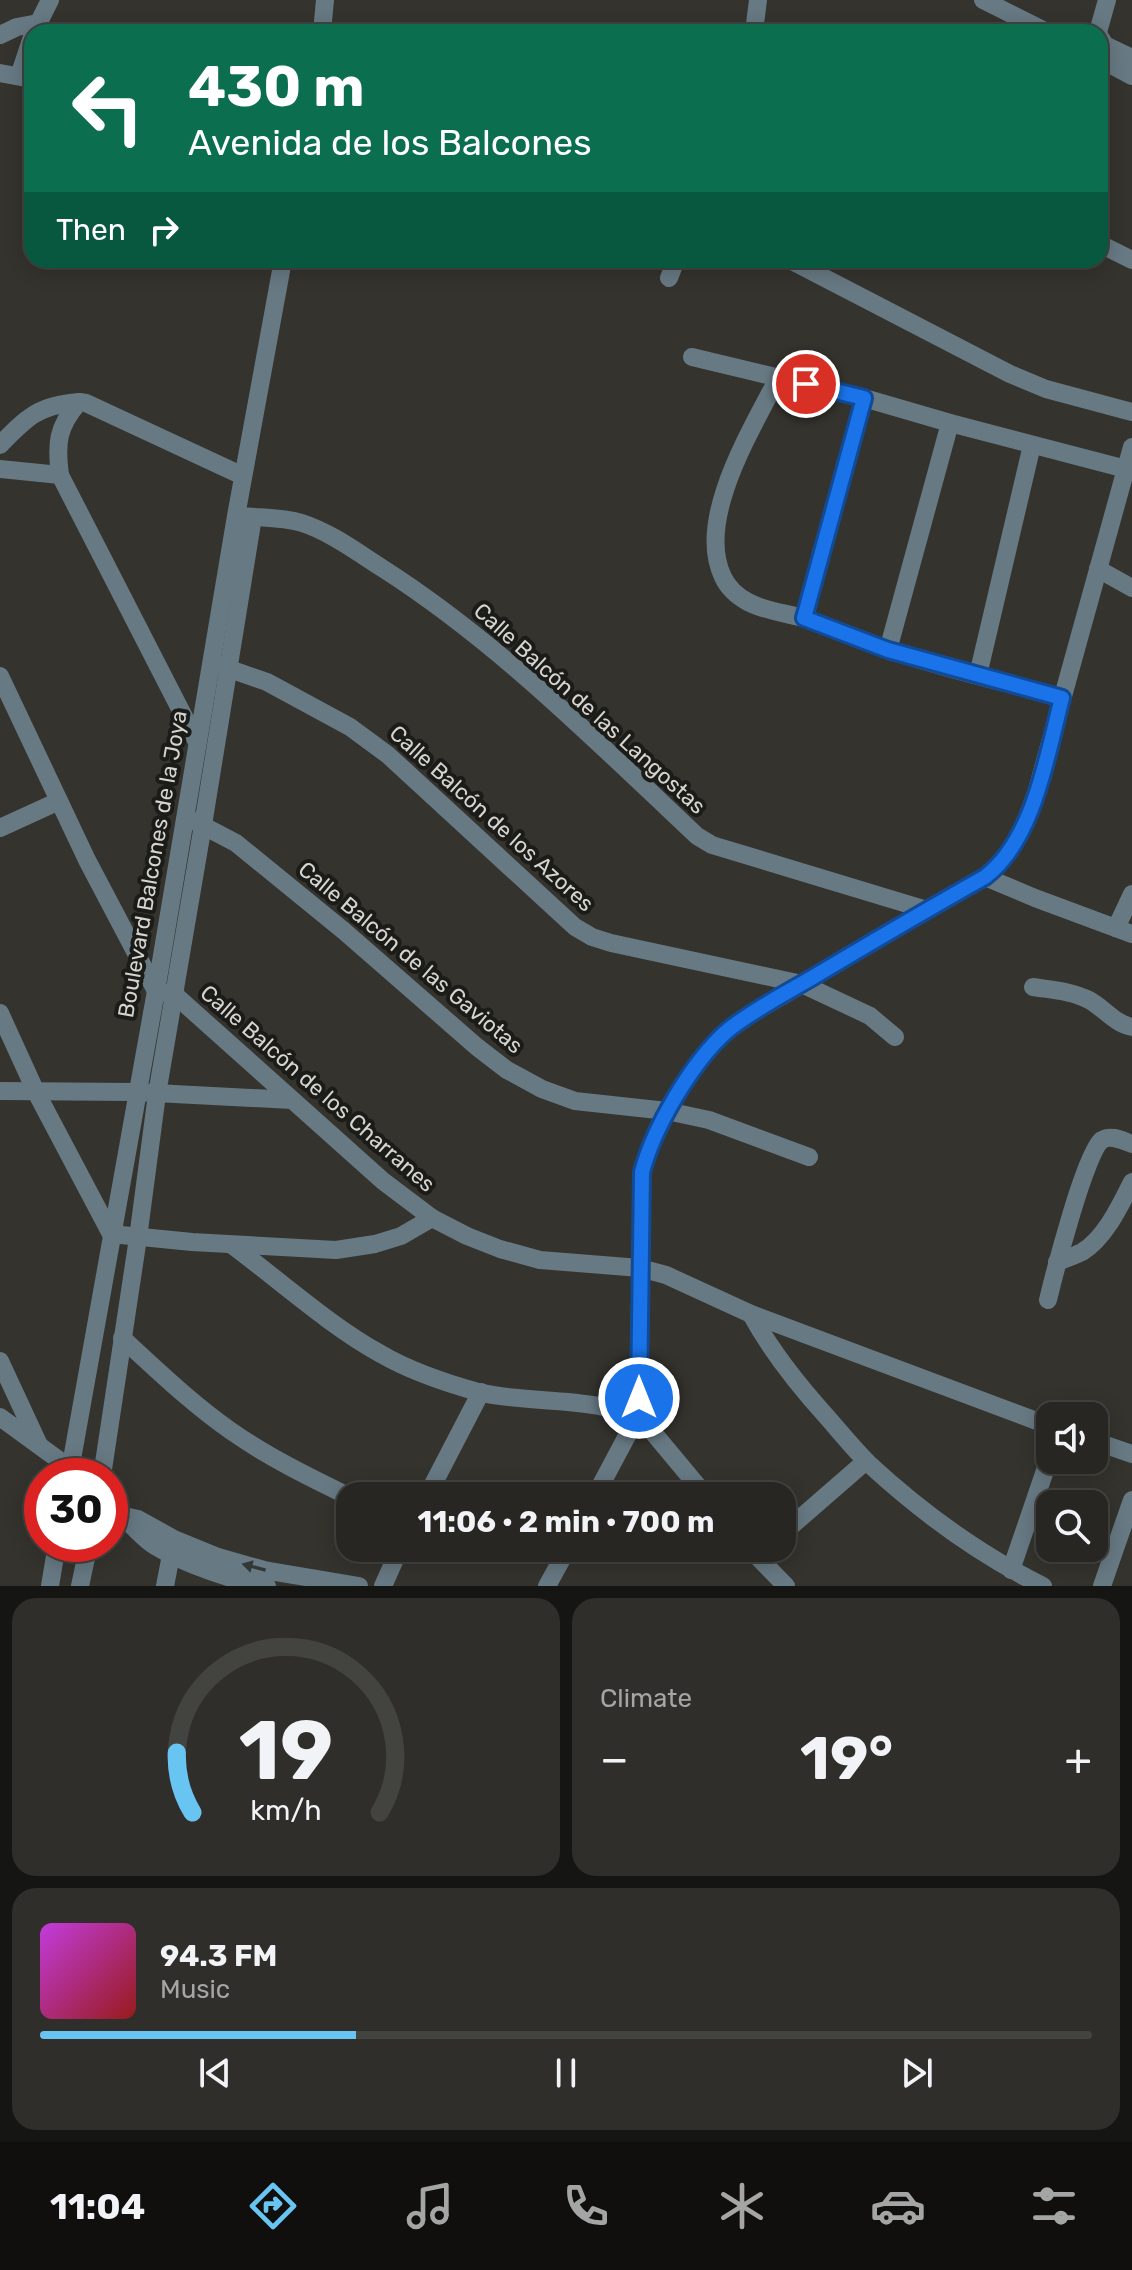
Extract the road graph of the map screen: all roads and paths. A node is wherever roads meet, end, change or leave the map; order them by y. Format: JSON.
{"nodes":[{"id":1,"x":50,"y":0,"type":"edge"},
{"id":2,"x":325,"y":0,"type":"edge"},
{"id":3,"x":758,"y":0,"type":"edge"},
{"id":4,"x":983,"y":0,"type":"edge"},
{"id":5,"x":1107,"y":0,"type":"edge"},
{"id":6,"x":30,"y":24,"type":"edge"},
{"id":7,"x":323,"y":24,"type":"edge"},
{"id":8,"x":755,"y":24,"type":"edge"},
{"id":9,"x":1031,"y":24,"type":"edge"},
{"id":10,"x":1101,"y":24,"type":"edge"},
{"id":11,"x":24,"y":31,"type":"edge"},
{"id":12,"x":1108,"y":46,"type":"edge"},
{"id":13,"x":1132,"y":58,"type":"edge"},
{"id":14,"x":1108,"y":63,"type":"edge"},
{"id":15,"x":17,"y":76,"type":"edge"},
{"id":16,"x":1132,"y":76,"type":"edge"},
{"id":17,"x":1108,"y":248,"type":"edge"},
{"id":18,"x":1132,"y":260,"type":"edge"},
{"id":19,"x":282,"y":268,"type":"edge"},
{"id":20,"x":673,"y":268,"type":"edge"},
{"id":21,"x":805,"y":268,"type":"edge"},
{"id":22,"x":669,"y":278,"type":"dead end"},
{"id":23,"x":692,"y":357,"type":"dead end"},
{"id":24,"x":778,"y":378,"type":"junction"},
{"id":25,"x":864,"y":398,"type":"junction"},
{"id":26,"x":79,"y":402,"type":"junction"},
{"id":27,"x":1132,"y":412,"type":"edge"},
{"id":28,"x":950,"y":423,"type":"junction"},
{"id":29,"x":0,"y":445,"type":"edge"},
{"id":30,"x":1032,"y":445,"type":"junction"},
{"id":31,"x":1132,"y":447,"type":"edge"},
{"id":32,"x":0,"y":469,"type":"edge"},
{"id":33,"x":1126,"y":469,"type":"junction"},
{"id":34,"x":60,"y":475,"type":"junction"},
{"id":35,"x":243,"y":476,"type":"junction"},
{"id":36,"x":244,"y":516,"type":"junction"},
{"id":37,"x":1098,"y":569,"type":"junction"},
{"id":38,"x":1132,"y":588,"type":"edge"},
{"id":39,"x":804,"y":618,"type":"junction"},
{"id":40,"x":888,"y":650,"type":"junction"},
{"id":41,"x":211,"y":663,"type":"junction"},
{"id":42,"x":229,"y":668,"type":"junction"},
{"id":43,"x":978,"y":675,"type":"junction"},
{"id":44,"x":0,"y":676,"type":"edge"},
{"id":45,"x":1062,"y":698,"type":"junction"},
{"id":46,"x":197,"y":742,"type":"junction"},
{"id":47,"x":59,"y":801,"type":"junction"},
{"id":48,"x":184,"y":817,"type":"junction"},
{"id":49,"x":203,"y":825,"type":"junction"},
{"id":50,"x":0,"y":828,"type":"edge"},
{"id":51,"x":985,"y":877,"type":"junction"},
{"id":52,"x":1132,"y":894,"type":"edge"},
{"id":53,"x":927,"y":910,"type":"junction"},
{"id":54,"x":1124,"y":931,"type":"edge"},
{"id":55,"x":802,"y":984,"type":"junction"},
{"id":56,"x":1033,"y":987,"type":"dead end"},
{"id":57,"x":156,"y":991,"type":"junction"},
{"id":58,"x":175,"y":995,"type":"junction"},
{"id":59,"x":0,"y":1013,"type":"edge"},
{"id":60,"x":1132,"y":1027,"type":"edge"},
{"id":61,"x":895,"y":1037,"type":"dead end"},
{"id":62,"x":0,"y":1091,"type":"edge"},
{"id":63,"x":36,"y":1092,"type":"junction"},
{"id":64,"x":136,"y":1092,"type":"junction"},
{"id":65,"x":157,"y":1094,"type":"junction"},
{"id":66,"x":292,"y":1100,"type":"junction"},
{"id":67,"x":667,"y":1111,"type":"junction"},
{"id":68,"x":1132,"y":1144,"type":"edge"},
{"id":69,"x":809,"y":1157,"type":"dead end"},
{"id":70,"x":1132,"y":1182,"type":"edge"},
{"id":71,"x":432,"y":1218,"type":"junction"},
{"id":72,"x":111,"y":1234,"type":"junction"},
{"id":73,"x":138,"y":1238,"type":"junction"},
{"id":74,"x":232,"y":1245,"type":"junction"},
{"id":75,"x":1057,"y":1262,"type":"junction"},
{"id":76,"x":640,"y":1268,"type":"junction"},
{"id":77,"x":1048,"y":1300,"type":"dead end"},
{"id":78,"x":751,"y":1314,"type":"junction"},
{"id":79,"x":122,"y":1338,"type":"junction"},
{"id":80,"x":0,"y":1361,"type":"edge"},
{"id":81,"x":481,"y":1392,"type":"junction"},
{"id":82,"x":635,"y":1416,"type":"junction"},
{"id":83,"x":0,"y":1417,"type":"edge"},
{"id":84,"x":1036,"y":1421,"type":"edge"},
{"id":85,"x":1108,"y":1446,"type":"edge"},
{"id":86,"x":40,"y":1447,"type":"junction"},
{"id":87,"x":1132,"y":1454,"type":"edge"},
{"id":88,"x":54,"y":1458,"type":"edge"},
{"id":89,"x":75,"y":1458,"type":"edge"},
{"id":90,"x":105,"y":1458,"type":"edge"},
{"id":91,"x":866,"y":1461,"type":"junction"},
{"id":92,"x":1044,"y":1474,"type":"edge"},
{"id":93,"x":434,"y":1482,"type":"edge"},
{"id":94,"x":602,"y":1482,"type":"edge"},
{"id":95,"x":694,"y":1482,"type":"edge"},
{"id":96,"x":336,"y":1490,"type":"edge"},
{"id":97,"x":1132,"y":1500,"type":"edge"},
{"id":98,"x":128,"y":1517,"type":"edge"},
{"id":99,"x":128,"y":1520,"type":"edge"},
{"id":100,"x":796,"y":1522,"type":"edge"},
{"id":101,"x":171,"y":1555,"type":"junction"},
{"id":102,"x":54,"y":1562,"type":"edge"},
{"id":103,"x":85,"y":1562,"type":"edge"},
{"id":104,"x":394,"y":1562,"type":"edge"},
{"id":105,"x":560,"y":1562,"type":"edge"},
{"id":106,"x":766,"y":1562,"type":"edge"},
{"id":107,"x":1011,"y":1570,"type":"junction"},
{"id":108,"x":50,"y":1586,"type":"edge"},
{"id":109,"x":80,"y":1586,"type":"edge"},
{"id":110,"x":165,"y":1586,"type":"edge"},
{"id":111,"x":260,"y":1586,"type":"edge"},
{"id":112,"x":267,"y":1586,"type":"edge"},
{"id":113,"x":359,"y":1586,"type":"edge"},
{"id":114,"x":383,"y":1586,"type":"edge"},
{"id":115,"x":547,"y":1586,"type":"edge"},
{"id":116,"x":786,"y":1586,"type":"edge"},
{"id":117,"x":1043,"y":1586,"type":"edge"},
{"id":118,"x":1102,"y":1586,"type":"edge"}],
"edges":[{"from":1,"to":6,"type":"street"},
{"from":2,"to":7,"type":"street"},
{"from":3,"to":8,"type":"street"},
{"from":4,"to":9,"type":"street"},
{"from":5,"to":10,"type":"street"},
{"from":11,"to":15,"type":"street"},
{"from":12,"to":13,"type":"street"},
{"from":14,"to":16,"type":"street"},
{"from":17,"to":18,"type":"street"},
{"from":19,"to":35,"type":"street","name":"Boulevard Balcones de la Joya"},
{"from":20,"to":22,"type":"street"},
{"from":21,"to":27,"type":"street"},
{"from":23,"to":24,"type":"street"},
{"from":24,"to":25,"type":"street"},
{"from":24,"to":39,"type":"street"},
{"from":25,"to":28,"type":"street"},
{"from":25,"to":39,"type":"street"},
{"from":26,"to":29,"type":"street"},
{"from":26,"to":34,"type":"street"},
{"from":26,"to":35,"type":"street"},
{"from":28,"to":30,"type":"street"},
{"from":28,"to":40,"type":"street"},
{"from":30,"to":33,"type":"street"},
{"from":30,"to":43,"type":"street"},
{"from":31,"to":33,"type":"street"},
{"from":32,"to":34,"type":"street"},
{"from":33,"to":37,"type":"street"},
{"from":34,"to":46,"type":"street"},
{"from":35,"to":36,"type":"street","name":"Boulevard Balcones de la Joya"},
{"from":36,"to":41,"type":"street","name":"Boulevard Balcones de la Joya"},
{"from":36,"to":42,"type":"street","name":"Boulevard Balcones de la Joya"},
{"from":36,"to":53,"type":"street","name":"Calle Balcón de las Langostas"},
{"from":37,"to":38,"type":"street"},
{"from":37,"to":45,"type":"street"},
{"from":39,"to":40,"type":"street"},
{"from":40,"to":43,"type":"street"},
{"from":41,"to":42,"type":"street","name":"Calle Balcón de los Azores"},
{"from":41,"to":46,"type":"street","name":"Boulevard Balcones de la Joya"},
{"from":42,"to":49,"type":"street","name":"Boulevard Balcones de la Joya"},
{"from":42,"to":55,"type":"street","name":"Calle Balcón de los Azores"},
{"from":43,"to":45,"type":"street"},
{"from":44,"to":47,"type":"street"},
{"from":45,"to":51,"type":"street"},
{"from":46,"to":48,"type":"street","name":"Boulevard Balcones de la Joya"},
{"from":47,"to":50,"type":"street"},
{"from":47,"to":57,"type":"street"},
{"from":48,"to":49,"type":"street","name":"Calle Balcón de las Gaviotas"},
{"from":48,"to":57,"type":"street","name":"Boulevard Balcones de la Joya"},
{"from":49,"to":58,"type":"street","name":"Boulevard Balcones de la Joya"},
{"from":49,"to":67,"type":"street","name":"Calle Balcón de las Gaviotas"},
{"from":51,"to":53,"type":"street"},
{"from":51,"to":54,"type":"street"},
{"from":52,"to":54,"type":"street"},
{"from":53,"to":55,"type":"street"},
{"from":55,"to":61,"type":"street","name":"Calle Balcón de los Azores"},
{"from":55,"to":67,"type":"street"},
{"from":56,"to":60,"type":"street"},
{"from":57,"to":58,"type":"street","name":"Calle Balcón de los Charranes"},
{"from":57,"to":64,"type":"street","name":"Boulevard Balcones de la Joya"},
{"from":58,"to":65,"type":"street","name":"Boulevard Balcones de la Joya"},
{"from":58,"to":66,"type":"street","name":"Calle Balcón de los Charranes"},
{"from":59,"to":63,"type":"street"},
{"from":62,"to":63,"type":"street"},
{"from":63,"to":64,"type":"street"},
{"from":63,"to":72,"type":"street"},
{"from":64,"to":65,"type":"street"},
{"from":64,"to":72,"type":"street","name":"Boulevard Balcones de la Joya"},
{"from":65,"to":66,"type":"street"},
{"from":65,"to":73,"type":"street","name":"Boulevard Balcones de la Joya"},
{"from":66,"to":71,"type":"street","name":"Calle Balcón de los Charranes"},
{"from":67,"to":69,"type":"street","name":"Calle Balcón de las Gaviotas"},
{"from":67,"to":76,"type":"street"},
{"from":68,"to":75,"type":"street"},
{"from":70,"to":75,"type":"street"},
{"from":71,"to":74,"type":"street"},
{"from":71,"to":76,"type":"street","name":"Calle Balcón de los Charranes"},
{"from":72,"to":73,"type":"street"},
{"from":72,"to":89,"type":"street","name":"Boulevard Balcones de la Joya"},
{"from":73,"to":74,"type":"street"},
{"from":73,"to":79,"type":"street","name":"Boulevard Balcones de la Joya"},
{"from":74,"to":81,"type":"street"},
{"from":75,"to":77,"type":"street"},
{"from":76,"to":78,"type":"street","name":"Calle Balcón de los Charranes"},
{"from":76,"to":82,"type":"street"},
{"from":78,"to":84,"type":"street","name":"Calle Balcón de los Charranes"},
{"from":78,"to":91,"type":"street"},
{"from":79,"to":90,"type":"street","name":"Boulevard Balcones de la Joya"},
{"from":79,"to":96,"type":"street"},
{"from":80,"to":86,"type":"street"},
{"from":81,"to":82,"type":"street"},
{"from":81,"to":93,"type":"street"},
{"from":82,"to":94,"type":"street"},
{"from":82,"to":95,"type":"street"},
{"from":83,"to":86,"type":"street"},
{"from":85,"to":87,"type":"street"},
{"from":86,"to":88,"type":"street"},
{"from":91,"to":100,"type":"street"},
{"from":91,"to":107,"type":"street"},
{"from":92,"to":107,"type":"street"},
{"from":97,"to":118,"type":"street"},
{"from":113,"to":98,"type":"street","one_way":true},
{"from":99,"to":101,"type":"street"},
{"from":101,"to":110,"type":"street"},
{"from":101,"to":111,"type":"street"},
{"from":102,"to":108,"type":"street"},
{"from":103,"to":109,"type":"street"},
{"from":104,"to":114,"type":"street"},
{"from":105,"to":115,"type":"street"},
{"from":106,"to":116,"type":"street"},
{"from":107,"to":117,"type":"street"},
{"from":111,"to":112,"type":"street"}]}
